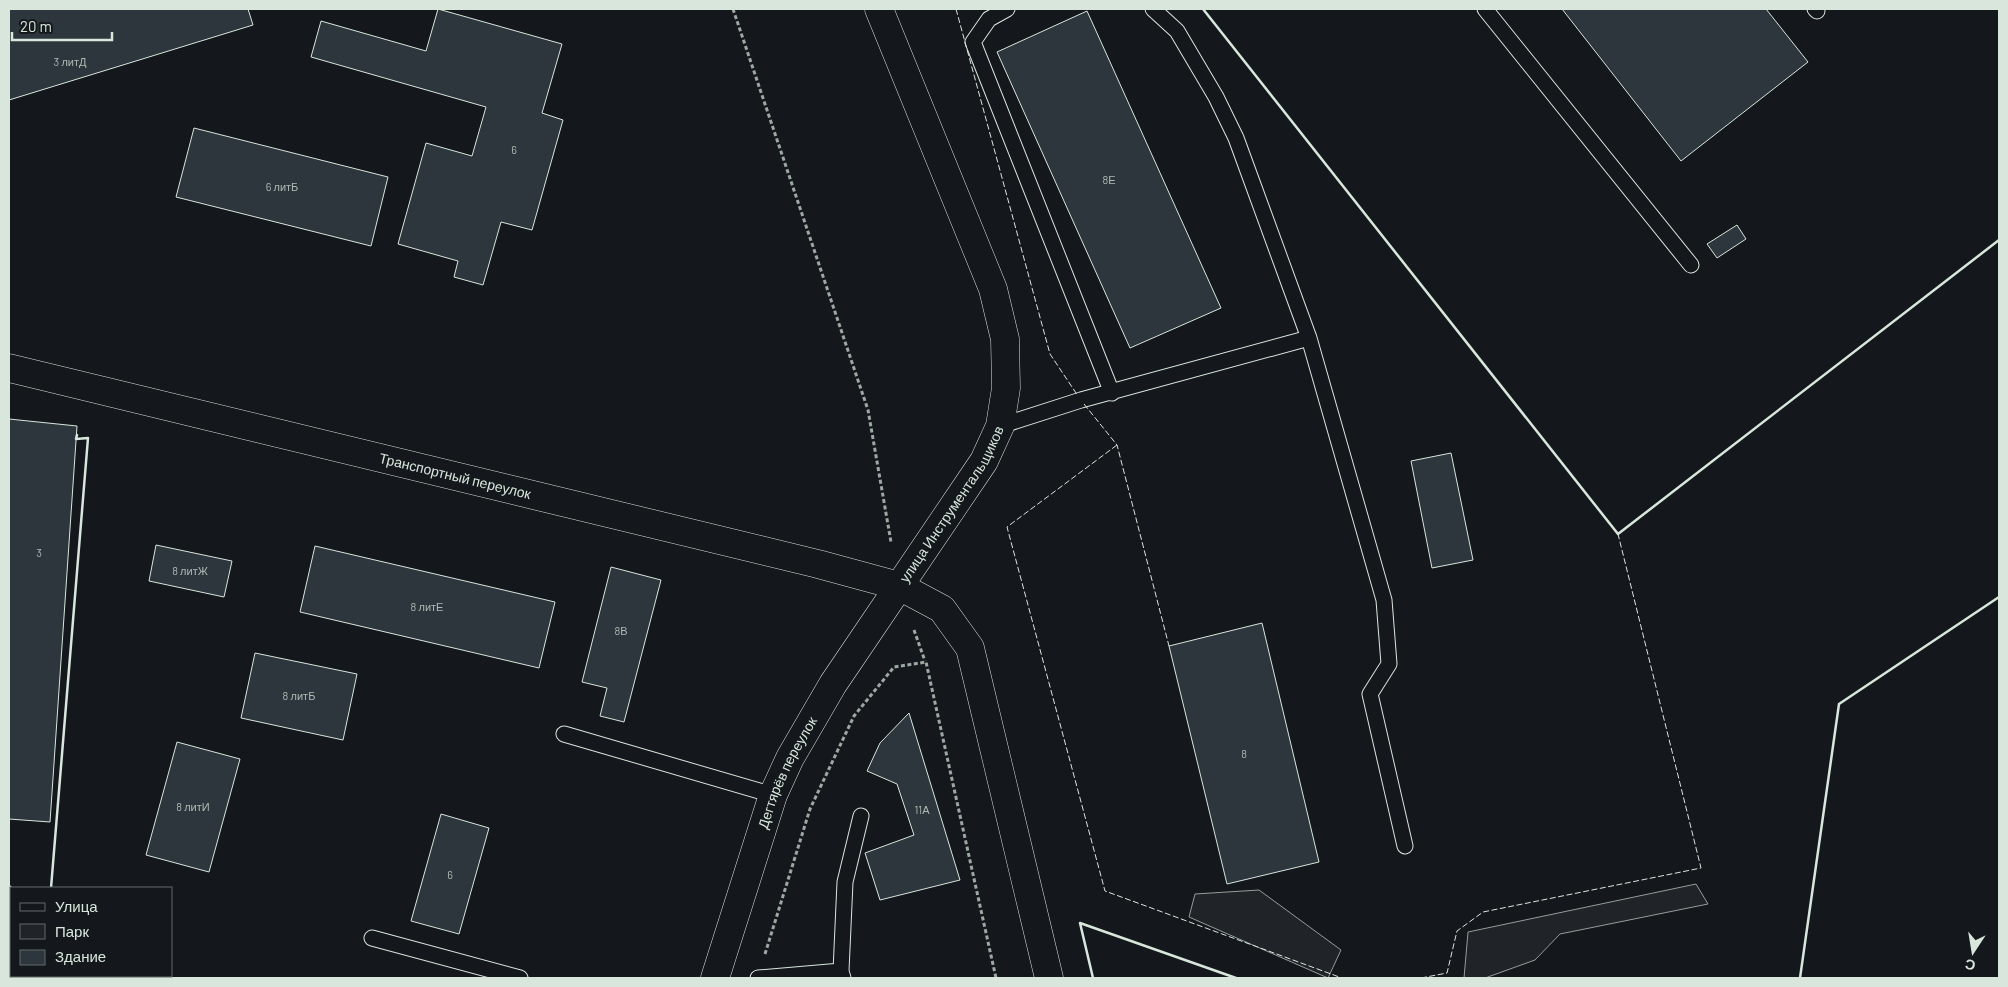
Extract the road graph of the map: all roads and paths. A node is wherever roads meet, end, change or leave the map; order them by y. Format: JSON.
{"nodes":[{"id":1,"x":733,"y":9,"type":"edge"},
{"id":2,"x":879,"y":9,"type":"edge"},
{"id":3,"x":1007,"y":9,"type":"edge"},
{"id":4,"x":1152,"y":9,"type":"edge"},
{"id":5,"x":1485,"y":9,"type":"edge"},
{"id":6,"x":1691,"y":264,"type":"dead end"},
{"id":7,"x":1309,"y":338,"type":"junction"},
{"id":8,"x":9,"y":368,"type":"edge"},
{"id":9,"x":1112,"y":393,"type":"junction"},
{"id":10,"x":1000,"y":426,"type":"junction"},
{"id":11,"x":899,"y":586,"type":"junction"},
{"id":12,"x":564,"y":734,"type":"dead end"},
{"id":13,"x":774,"y":795,"type":"junction"},
{"id":14,"x":860,"y":816,"type":"dead end"},
{"id":15,"x":1405,"y":846,"type":"dead end"},
{"id":16,"x":372,"y":938,"type":"dead end"},
{"id":17,"x":842,"y":974,"type":"edge"},
{"id":18,"x":520,"y":978,"type":"edge"},
{"id":19,"x":715,"y":978,"type":"edge"},
{"id":20,"x":758,"y":978,"type":"edge"},
{"id":21,"x":1049,"y":978,"type":"edge"}],
"edges":[{"from":1,"to":11,"type":"path"},
{"from":2,"to":10,"type":"street","name":"улица Инструментальщиков"},
{"from":3,"to":9,"type":"lane"},
{"from":4,"to":7,"type":"lane"},
{"from":5,"to":6,"type":"lane"},
{"from":7,"to":9,"type":"lane"},
{"from":7,"to":15,"type":"lane"},
{"from":8,"to":11,"type":"street","name":"Транспортный переулок"},
{"from":9,"to":10,"type":"lane"},
{"from":10,"to":11,"type":"street","name":"улица Инструментальщиков"},
{"from":11,"to":13,"type":"street","name":"Дегтярёв переулок"},
{"from":11,"to":21,"type":"street","name":"улица Инструментальщиков"},
{"from":12,"to":13,"type":"lane"},
{"from":13,"to":19,"type":"street","name":"Дегтярёв переулок"},
{"from":14,"to":17,"type":"lane"},
{"from":16,"to":18,"type":"lane"},
{"from":17,"to":20,"type":"lane"}]}
